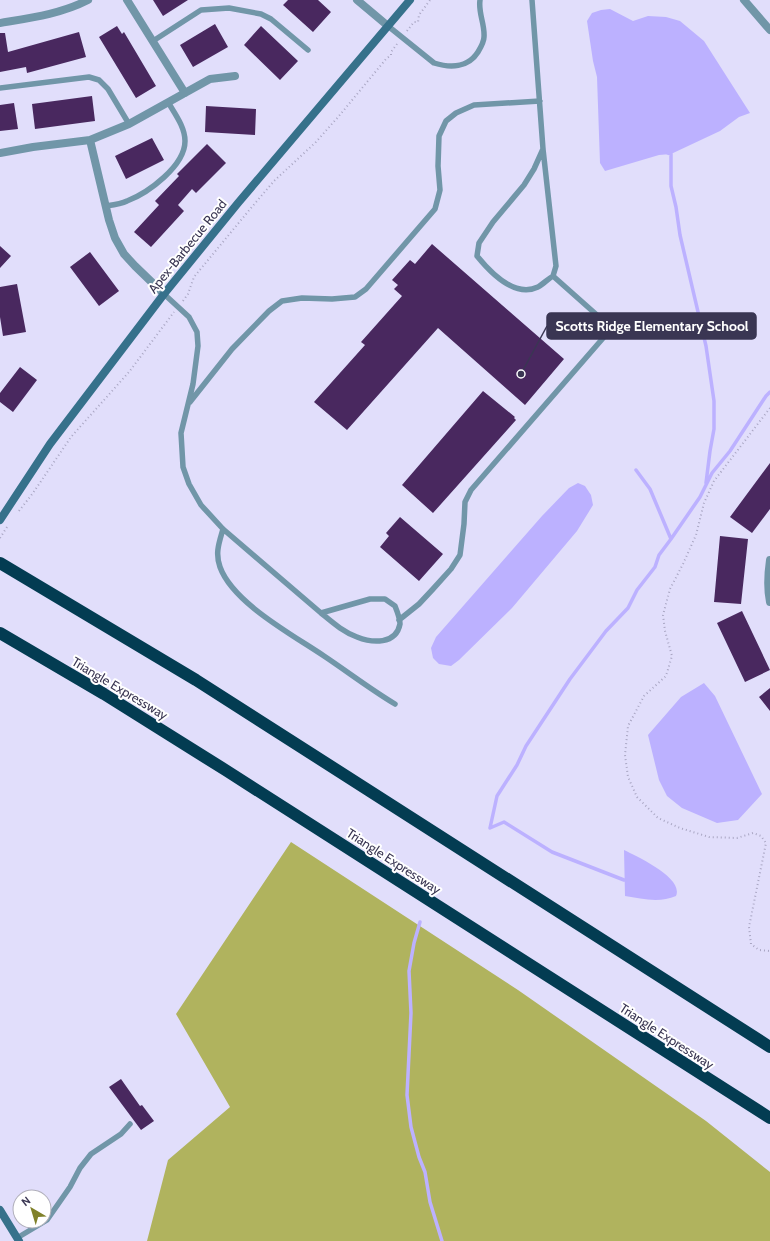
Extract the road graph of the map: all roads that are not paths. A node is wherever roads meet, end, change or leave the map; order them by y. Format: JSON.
{"nodes":[{"id":1,"x":88,"y":0,"type":"edge"},
{"id":2,"x":127,"y":0,"type":"edge"},
{"id":3,"x":357,"y":0,"type":"edge"},
{"id":4,"x":410,"y":0,"type":"edge"},
{"id":5,"x":480,"y":0,"type":"edge"},
{"id":6,"x":532,"y":0,"type":"edge"},
{"id":7,"x":744,"y":0,"type":"edge"},
{"id":8,"x":0,"y":22,"type":"edge"},
{"id":9,"x":388,"y":26,"type":"junction"},
{"id":10,"x":770,"y":30,"type":"edge"},
{"id":11,"x":153,"y":41,"type":"junction"},
{"id":12,"x":308,"y":50,"type":"dead end"},
{"id":13,"x":235,"y":76,"type":"dead end"},
{"id":14,"x":0,"y":88,"type":"edge"},
{"id":15,"x":184,"y":92,"type":"junction"},
{"id":16,"x":540,"y":101,"type":"junction"},
{"id":17,"x":168,"y":102,"type":"junction"},
{"id":18,"x":129,"y":124,"type":"junction"},
{"id":19,"x":90,"y":140,"type":"junction"},
{"id":20,"x":543,"y":149,"type":"junction"},
{"id":21,"x":0,"y":153,"type":"edge"},
{"id":22,"x":106,"y":206,"type":"junction"},
{"id":23,"x":553,"y":276,"type":"junction"},
{"id":24,"x":164,"y":294,"type":"junction"},
{"id":25,"x":188,"y":404,"type":"junction"},
{"id":26,"x":0,"y":520,"type":"edge"},
{"id":27,"x":223,"y":529,"type":"junction"},
{"id":28,"x":770,"y":560,"type":"edge"},
{"id":29,"x":0,"y":563,"type":"edge"},
{"id":30,"x":770,"y":602,"type":"edge"},
{"id":31,"x":321,"y":613,"type":"junction"},
{"id":32,"x":399,"y":620,"type":"junction"},
{"id":33,"x":0,"y":633,"type":"edge"},
{"id":34,"x":395,"y":704,"type":"dead end"},
{"id":35,"x":770,"y":1047,"type":"edge"},
{"id":36,"x":770,"y":1118,"type":"edge"},
{"id":37,"x":130,"y":1124,"type":"dead end"},
{"id":38,"x":0,"y":1210,"type":"edge"},
{"id":39,"x":18,"y":1240,"type":"edge"}],
"edges":[{"from":1,"to":8,"type":"street"},
{"from":2,"to":11,"type":"street"},
{"from":3,"to":9,"type":"street"},
{"from":4,"to":9,"type":"street","name":"Apex-Barbecue Road"},
{"from":5,"to":9,"type":"lane"},
{"from":6,"to":16,"type":"lane"},
{"from":7,"to":10,"type":"street"},
{"from":9,"to":24,"type":"street","name":"Apex-Barbecue Road"},
{"from":11,"to":12,"type":"lane"},
{"from":11,"to":15,"type":"street"},
{"from":13,"to":15,"type":"street"},
{"from":14,"to":18,"type":"lane"},
{"from":15,"to":17,"type":"street"},
{"from":16,"to":20,"type":"lane"},
{"from":16,"to":25,"type":"lane"},
{"from":17,"to":18,"type":"street"},
{"from":17,"to":22,"type":"lane"},
{"from":18,"to":19,"type":"street"},
{"from":19,"to":21,"type":"street"},
{"from":19,"to":22,"type":"street"},
{"from":20,"to":23,"type":"lane"},
{"from":20,"to":23,"type":"lane"},
{"from":22,"to":24,"type":"street"},
{"from":23,"to":32,"type":"lane"},
{"from":24,"to":25,"type":"lane"},
{"from":24,"to":26,"type":"street","name":"Apex-Barbecue Road"},
{"from":25,"to":27,"type":"lane"},
{"from":27,"to":31,"type":"lane"},
{"from":27,"to":34,"type":"lane"},
{"from":28,"to":30,"type":"street"},
{"from":29,"to":35,"type":"highway"},
{"from":31,"to":32,"type":"lane"},
{"from":31,"to":32,"type":"lane"},
{"from":33,"to":36,"type":"highway","name":"Triangle Expressway"},
{"from":37,"to":39,"type":"lane"},
{"from":38,"to":39,"type":"street"}]}
